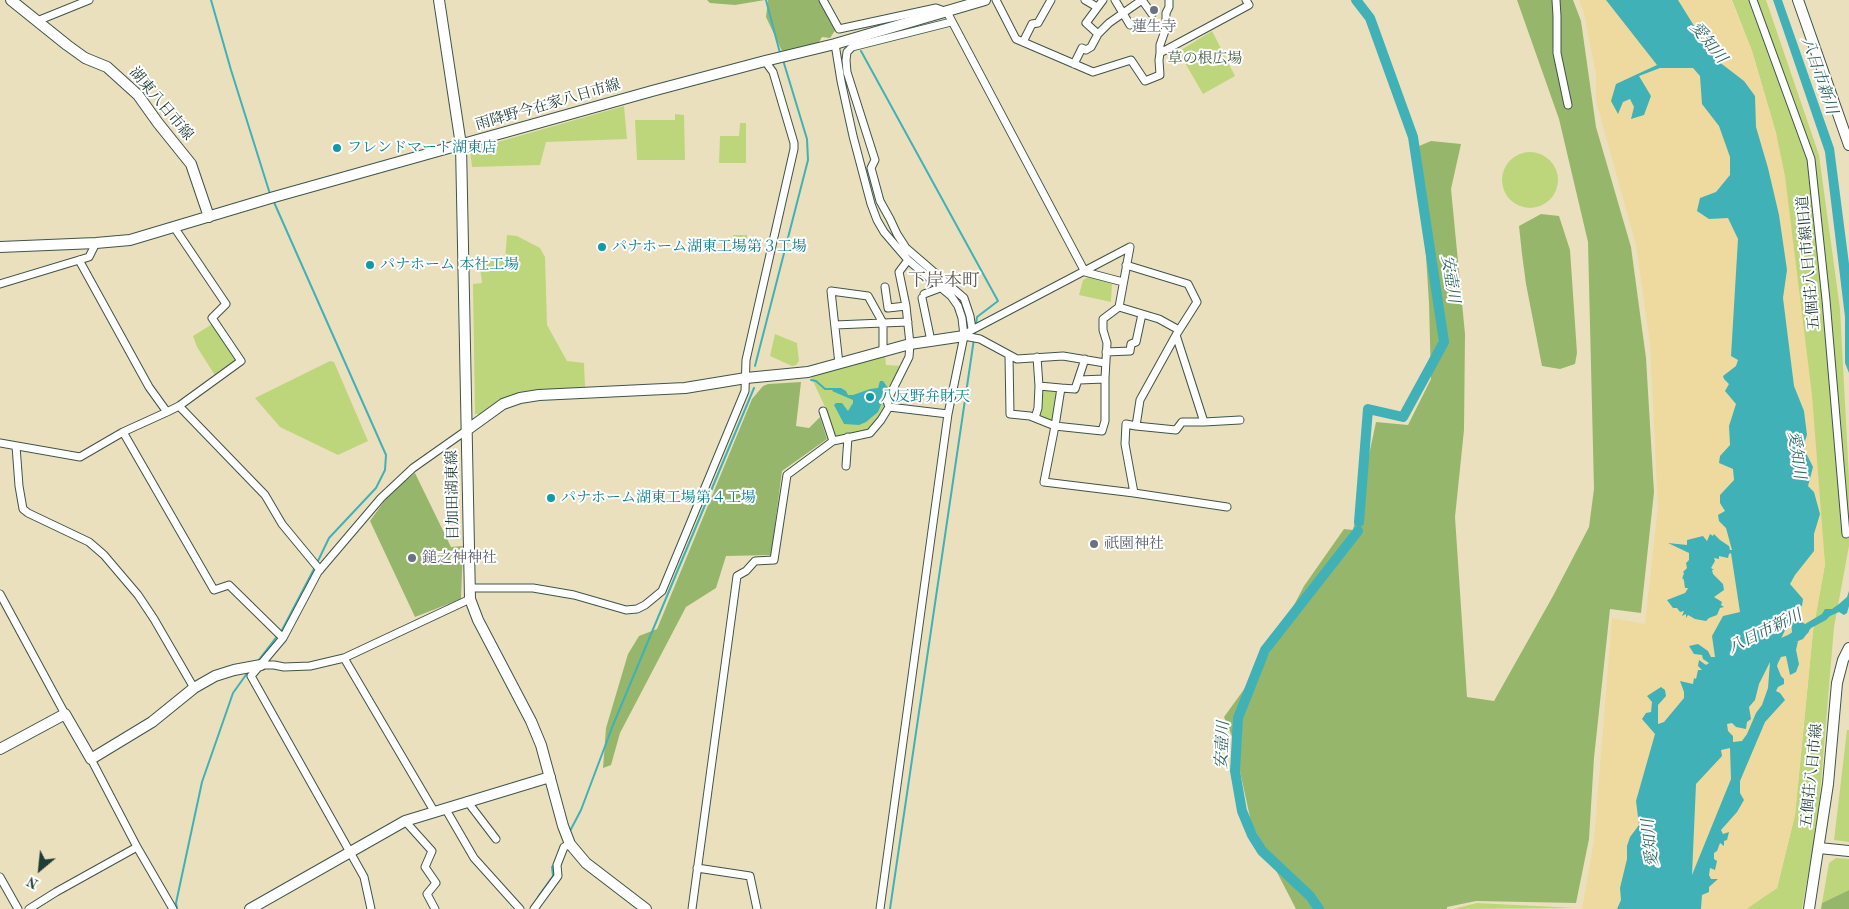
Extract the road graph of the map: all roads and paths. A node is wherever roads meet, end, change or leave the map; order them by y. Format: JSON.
{"nodes":[{"id":1,"x":11,"y":0,"type":"edge"},
{"id":2,"x":89,"y":0,"type":"edge"},
{"id":3,"x":439,"y":0,"type":"edge"},
{"id":4,"x":823,"y":0,"type":"edge"},
{"id":5,"x":985,"y":0,"type":"edge"},
{"id":6,"x":996,"y":0,"type":"edge"},
{"id":7,"x":1052,"y":0,"type":"edge"},
{"id":8,"x":1085,"y":0,"type":"edge"},
{"id":9,"x":1103,"y":0,"type":"edge"},
{"id":10,"x":1115,"y":0,"type":"edge"},
{"id":11,"x":1142,"y":0,"type":"edge"},
{"id":12,"x":1169,"y":0,"type":"edge"},
{"id":13,"x":1246,"y":0,"type":"edge"},
{"id":14,"x":1556,"y":0,"type":"edge"},
{"id":15,"x":1753,"y":0,"type":"edge"},
{"id":16,"x":1798,"y":0,"type":"edge"},
{"id":17,"x":1097,"y":7,"type":"junction"},
{"id":18,"x":1123,"y":13,"type":"junction"},
{"id":19,"x":1152,"y":14,"type":"dead end"},
{"id":20,"x":949,"y":17,"type":"junction"},
{"id":21,"x":37,"y":21,"type":"junction"},
{"id":22,"x":1130,"y":25,"type":"dead end"},
{"id":23,"x":1098,"y":34,"type":"junction"},
{"id":24,"x":1023,"y":42,"type":"junction"},
{"id":25,"x":835,"y":44,"type":"junction"},
{"id":26,"x":1160,"y":53,"type":"junction"},
{"id":27,"x":765,"y":61,"type":"junction"},
{"id":28,"x":1074,"y":64,"type":"junction"},
{"id":29,"x":1568,"y":105,"type":"dead end"},
{"id":30,"x":461,"y":145,"type":"junction"},
{"id":31,"x":1849,"y":146,"type":"edge"},
{"id":32,"x":208,"y":217,"type":"junction"},
{"id":33,"x":174,"y":227,"type":"junction"},
{"id":34,"x":96,"y":243,"type":"junction"},
{"id":35,"x":0,"y":247,"type":"edge"},
{"id":36,"x":79,"y":260,"type":"junction"},
{"id":37,"x":908,"y":260,"type":"junction"},
{"id":38,"x":1126,"y":265,"type":"junction"},
{"id":39,"x":1085,"y":272,"type":"junction"},
{"id":40,"x":1123,"y":282,"type":"junction"},
{"id":41,"x":0,"y":284,"type":"edge"},
{"id":42,"x":885,"y":287,"type":"dead end"},
{"id":43,"x":940,"y":288,"type":"junction"},
{"id":44,"x":906,"y":306,"type":"junction"},
{"id":45,"x":1118,"y":307,"type":"junction"},
{"id":46,"x":1142,"y":314,"type":"junction"},
{"id":47,"x":908,"y":322,"type":"junction"},
{"id":48,"x":883,"y":323,"type":"junction"},
{"id":49,"x":835,"y":325,"type":"junction"},
{"id":50,"x":972,"y":329,"type":"junction"},
{"id":51,"x":1177,"y":333,"type":"junction"},
{"id":52,"x":964,"y":336,"type":"junction"},
{"id":53,"x":931,"y":341,"type":"junction"},
{"id":54,"x":910,"y":344,"type":"junction"},
{"id":55,"x":883,"y":351,"type":"junction"},
{"id":56,"x":1106,"y":352,"type":"junction"},
{"id":57,"x":1009,"y":356,"type":"junction"},
{"id":58,"x":1037,"y":357,"type":"junction"},
{"id":59,"x":1085,"y":360,"type":"junction"},
{"id":60,"x":1105,"y":363,"type":"junction"},
{"id":61,"x":839,"y":364,"type":"junction"},
{"id":62,"x":746,"y":378,"type":"junction"},
{"id":63,"x":1105,"y":379,"type":"junction"},
{"id":64,"x":1079,"y":380,"type":"junction"},
{"id":65,"x":1039,"y":386,"type":"junction"},
{"id":66,"x":1061,"y":388,"type":"junction"},
{"id":67,"x":179,"y":406,"type":"junction"},
{"id":68,"x":889,"y":407,"type":"junction"},
{"id":69,"x":823,"y":411,"type":"dead end"},
{"id":70,"x":167,"y":412,"type":"junction"},
{"id":71,"x":948,"y":414,"type":"junction"},
{"id":72,"x":1035,"y":418,"type":"junction"},
{"id":73,"x":1240,"y":420,"type":"dead end"},
{"id":74,"x":1204,"y":422,"type":"junction"},
{"id":75,"x":1055,"y":426,"type":"junction"},
{"id":76,"x":1136,"y":426,"type":"junction"},
{"id":77,"x":467,"y":430,"type":"junction"},
{"id":78,"x":123,"y":432,"type":"junction"},
{"id":79,"x":848,"y":437,"type":"junction"},
{"id":80,"x":0,"y":442,"type":"edge"},
{"id":81,"x":833,"y":442,"type":"junction"},
{"id":82,"x":16,"y":446,"type":"junction"},
{"id":83,"x":846,"y":466,"type":"dead end"},
{"id":84,"x":1134,"y":493,"type":"junction"},
{"id":85,"x":1227,"y":508,"type":"dead end"},
{"id":86,"x":1846,"y":534,"type":"dead end"},
{"id":87,"x":320,"y":570,"type":"junction"},
{"id":88,"x":470,"y":588,"type":"junction"},
{"id":89,"x":0,"y":594,"type":"edge"},
{"id":90,"x":470,"y":599,"type":"junction"},
{"id":91,"x":281,"y":636,"type":"junction"},
{"id":92,"x":1849,"y":648,"type":"edge"},
{"id":93,"x":344,"y":658,"type":"junction"},
{"id":94,"x":260,"y":665,"type":"junction"},
{"id":95,"x":194,"y":688,"type":"junction"},
{"id":96,"x":65,"y":714,"type":"junction"},
{"id":97,"x":0,"y":749,"type":"edge"},
{"id":98,"x":91,"y":759,"type":"junction"},
{"id":99,"x":550,"y":776,"type":"junction"},
{"id":100,"x":467,"y":801,"type":"junction"},
{"id":101,"x":445,"y":808,"type":"junction"},
{"id":102,"x":434,"y":811,"type":"junction"},
{"id":103,"x":405,"y":821,"type":"junction"},
{"id":104,"x":496,"y":839,"type":"dead end"},
{"id":105,"x":570,"y":844,"type":"junction"},
{"id":106,"x":137,"y":847,"type":"junction"},
{"id":107,"x":1819,"y":848,"type":"junction"},
{"id":108,"x":1849,"y":851,"type":"edge"},
{"id":109,"x":349,"y":852,"type":"junction"},
{"id":110,"x":697,"y":868,"type":"junction"},
{"id":111,"x":0,"y":877,"type":"edge"},
{"id":112,"x":18,"y":909,"type":"edge"},
{"id":113,"x":29,"y":909,"type":"edge"},
{"id":114,"x":173,"y":909,"type":"edge"},
{"id":115,"x":250,"y":909,"type":"edge"},
{"id":116,"x":371,"y":909,"type":"edge"},
{"id":117,"x":435,"y":909,"type":"edge"},
{"id":118,"x":520,"y":909,"type":"edge"},
{"id":119,"x":534,"y":909,"type":"edge"},
{"id":120,"x":646,"y":909,"type":"edge"},
{"id":121,"x":692,"y":909,"type":"edge"},
{"id":122,"x":757,"y":909,"type":"edge"},
{"id":123,"x":880,"y":909,"type":"edge"},
{"id":124,"x":1809,"y":909,"type":"edge"}],
"edges":[{"from":1,"to":21,"type":"main road","name":"湖東八日市線"},
{"from":2,"to":21,"type":"street"},
{"from":3,"to":30,"type":"main road","name":"目加田湖東線"},
{"from":4,"to":20,"type":"street"},
{"from":5,"to":20,"type":"main road","name":"雨降野今在家八日市線"},
{"from":6,"to":24,"type":"street"},
{"from":7,"to":24,"type":"street"},
{"from":8,"to":17,"type":"street"},
{"from":9,"to":17,"type":"street"},
{"from":10,"to":18,"type":"street"},
{"from":11,"to":18,"type":"street"},
{"from":11,"to":19,"type":"street"},
{"from":12,"to":26,"type":"street"},
{"from":13,"to":26,"type":"street"},
{"from":14,"to":29,"type":"street"},
{"from":15,"to":86,"type":"street","name":"五個荘八日市線旧道"},
{"from":16,"to":31,"type":"main road"},
{"from":17,"to":23,"type":"street"},
{"from":18,"to":22,"type":"street"},
{"from":18,"to":23,"type":"street"},
{"from":20,"to":25,"type":"main road","name":"雨降野今在家八日市線"},
{"from":20,"to":39,"type":"street"},
{"from":20,"to":50,"type":"street"},
{"from":21,"to":32,"type":"main road","name":"湖東八日市線"},
{"from":23,"to":28,"type":"street"},
{"from":24,"to":28,"type":"street"},
{"from":25,"to":27,"type":"main road","name":"雨降野今在家八日市線"},
{"from":25,"to":37,"type":"street"},
{"from":26,"to":28,"type":"street"},
{"from":27,"to":30,"type":"main road","name":"雨降野今在家八日市線"},
{"from":27,"to":62,"type":"street"},
{"from":30,"to":32,"type":"main road","name":"雨降野今在家八日市線"},
{"from":30,"to":77,"type":"main road","name":"目加田湖東線"},
{"from":32,"to":33,"type":"main road","name":"雨降野今在家八日市線"},
{"from":33,"to":34,"type":"main road","name":"雨降野今在家八日市線"},
{"from":33,"to":67,"type":"street"},
{"from":34,"to":35,"type":"main road","name":"雨降野今在家八日市線"},
{"from":34,"to":36,"type":"street"},
{"from":36,"to":41,"type":"street"},
{"from":36,"to":70,"type":"street"},
{"from":37,"to":43,"type":"street"},
{"from":37,"to":44,"type":"street"},
{"from":38,"to":39,"type":"street"},
{"from":38,"to":40,"type":"street"},
{"from":38,"to":51,"type":"street"},
{"from":39,"to":40,"type":"street"},
{"from":39,"to":50,"type":"street"},
{"from":40,"to":45,"type":"street"},
{"from":42,"to":44,"type":"street"},
{"from":43,"to":52,"type":"street"},
{"from":43,"to":53,"type":"street"},
{"from":44,"to":47,"type":"street"},
{"from":45,"to":46,"type":"street"},
{"from":45,"to":56,"type":"street"},
{"from":46,"to":51,"type":"street"},
{"from":46,"to":56,"type":"street"},
{"from":47,"to":48,"type":"street"},
{"from":47,"to":54,"type":"street"},
{"from":48,"to":49,"type":"street"},
{"from":48,"to":49,"type":"street"},
{"from":48,"to":55,"type":"street"},
{"from":49,"to":61,"type":"street"},
{"from":50,"to":52,"type":"street"},
{"from":51,"to":74,"type":"street"},
{"from":51,"to":76,"type":"street"},
{"from":52,"to":53,"type":"main road"},
{"from":52,"to":57,"type":"street"},
{"from":52,"to":71,"type":"street"},
{"from":53,"to":54,"type":"main road"},
{"from":54,"to":55,"type":"main road"},
{"from":54,"to":68,"type":"street"},
{"from":55,"to":61,"type":"main road"},
{"from":56,"to":60,"type":"street"},
{"from":57,"to":58,"type":"street"},
{"from":57,"to":72,"type":"street"},
{"from":58,"to":59,"type":"street"},
{"from":58,"to":65,"type":"street"},
{"from":59,"to":60,"type":"street"},
{"from":59,"to":64,"type":"street"},
{"from":60,"to":63,"type":"street"},
{"from":61,"to":62,"type":"main road"},
{"from":62,"to":77,"type":"main road"},
{"from":62,"to":88,"type":"street"},
{"from":63,"to":64,"type":"street"},
{"from":63,"to":75,"type":"street"},
{"from":64,"to":66,"type":"street"},
{"from":65,"to":66,"type":"street"},
{"from":65,"to":72,"type":"street"},
{"from":66,"to":75,"type":"street"},
{"from":67,"to":70,"type":"street"},
{"from":67,"to":87,"type":"street"},
{"from":68,"to":71,"type":"street"},
{"from":68,"to":79,"type":"street"},
{"from":69,"to":81,"type":"street"},
{"from":70,"to":78,"type":"street"},
{"from":71,"to":123,"type":"street"},
{"from":72,"to":75,"type":"street"},
{"from":73,"to":74,"type":"street"},
{"from":74,"to":76,"type":"street"},
{"from":75,"to":84,"type":"street"},
{"from":76,"to":84,"type":"street"},
{"from":77,"to":87,"type":"street"},
{"from":77,"to":88,"type":"main road","name":"目加田湖東線"},
{"from":78,"to":82,"type":"street"},
{"from":78,"to":91,"type":"street"},
{"from":79,"to":81,"type":"street"},
{"from":79,"to":83,"type":"street"},
{"from":80,"to":82,"type":"street"},
{"from":81,"to":110,"type":"street"},
{"from":82,"to":95,"type":"street"},
{"from":84,"to":85,"type":"street"},
{"from":87,"to":91,"type":"street"},
{"from":88,"to":90,"type":"main road","name":"目加田湖東線"},
{"from":89,"to":96,"type":"street"},
{"from":90,"to":93,"type":"street"},
{"from":90,"to":99,"type":"main road","name":"目加田湖東線"},
{"from":91,"to":94,"type":"street"},
{"from":92,"to":107,"type":"main road","name":"五個荘八日市線"},
{"from":93,"to":94,"type":"street"},
{"from":93,"to":102,"type":"street"},
{"from":94,"to":95,"type":"main road"},
{"from":94,"to":109,"type":"street"},
{"from":95,"to":98,"type":"main road"},
{"from":96,"to":97,"type":"main road"},
{"from":96,"to":98,"type":"main road"},
{"from":98,"to":106,"type":"street"},
{"from":99,"to":100,"type":"main road"},
{"from":99,"to":105,"type":"main road","name":"目加田湖東線"},
{"from":100,"to":101,"type":"main road"},
{"from":100,"to":104,"type":"street"},
{"from":101,"to":102,"type":"main road"},
{"from":101,"to":118,"type":"street"},
{"from":102,"to":103,"type":"main road"},
{"from":103,"to":109,"type":"main road"},
{"from":103,"to":117,"type":"street"},
{"from":105,"to":119,"type":"street"},
{"from":105,"to":120,"type":"main road","name":"目加田湖東線"},
{"from":106,"to":113,"type":"street"},
{"from":106,"to":114,"type":"street"},
{"from":107,"to":108,"type":"main road"},
{"from":107,"to":124,"type":"main road","name":"五個荘八日市線"},
{"from":109,"to":115,"type":"main road"},
{"from":109,"to":116,"type":"street"},
{"from":110,"to":121,"type":"street"},
{"from":110,"to":122,"type":"street"},
{"from":111,"to":112,"type":"street"}]}
